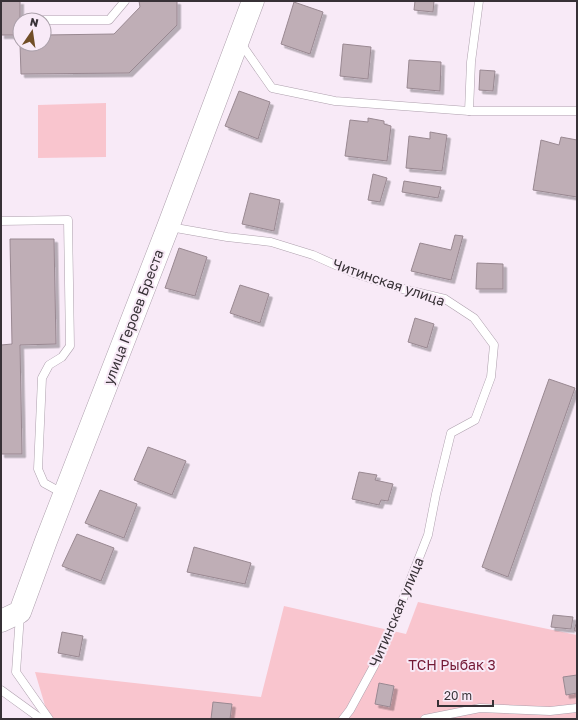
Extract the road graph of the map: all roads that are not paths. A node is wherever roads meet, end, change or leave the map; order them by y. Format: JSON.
{"nodes":[{"id":1,"x":125,"y":1,"type":"edge"},
{"id":2,"x":253,"y":1,"type":"edge"},
{"id":3,"x":479,"y":1,"type":"edge"},
{"id":4,"x":52,"y":20,"type":"edge"},
{"id":5,"x":238,"y":40,"type":"junction"},
{"id":6,"x":470,"y":111,"type":"junction"},
{"id":7,"x":577,"y":111,"type":"edge"},
{"id":8,"x":1,"y":220,"type":"edge"},
{"id":9,"x":168,"y":227,"type":"junction"},
{"id":10,"x":64,"y":495,"type":"junction"},
{"id":11,"x":11,"y":617,"type":"edge"},
{"id":12,"x":1,"y":690,"type":"edge"},
{"id":13,"x":577,"y":708,"type":"edge"},
{"id":14,"x":551,"y":715,"type":"edge"},
{"id":15,"x":41,"y":719,"type":"edge"},
{"id":16,"x":49,"y":719,"type":"edge"},
{"id":17,"x":343,"y":719,"type":"edge"},
{"id":18,"x":425,"y":719,"type":"edge"}],
"edges":[{"from":1,"to":4,"type":"lane"},
{"from":2,"to":5,"type":"street","name":"улица Героев Бреста"},
{"from":3,"to":6,"type":"lane"},
{"from":5,"to":6,"type":"lane"},
{"from":5,"to":9,"type":"street","name":"улица Героев Бреста"},
{"from":6,"to":7,"type":"lane"},
{"from":8,"to":10,"type":"lane"},
{"from":9,"to":10,"type":"street","name":"улица Героев Бреста"},
{"from":9,"to":17,"type":"lane","name":"Читинская улица"},
{"from":10,"to":11,"type":"street","name":"улица Героев Бреста"},
{"from":11,"to":16,"type":"lane"},
{"from":12,"to":15,"type":"lane"},
{"from":13,"to":14,"type":"lane"},
{"from":14,"to":18,"type":"lane"}]}
